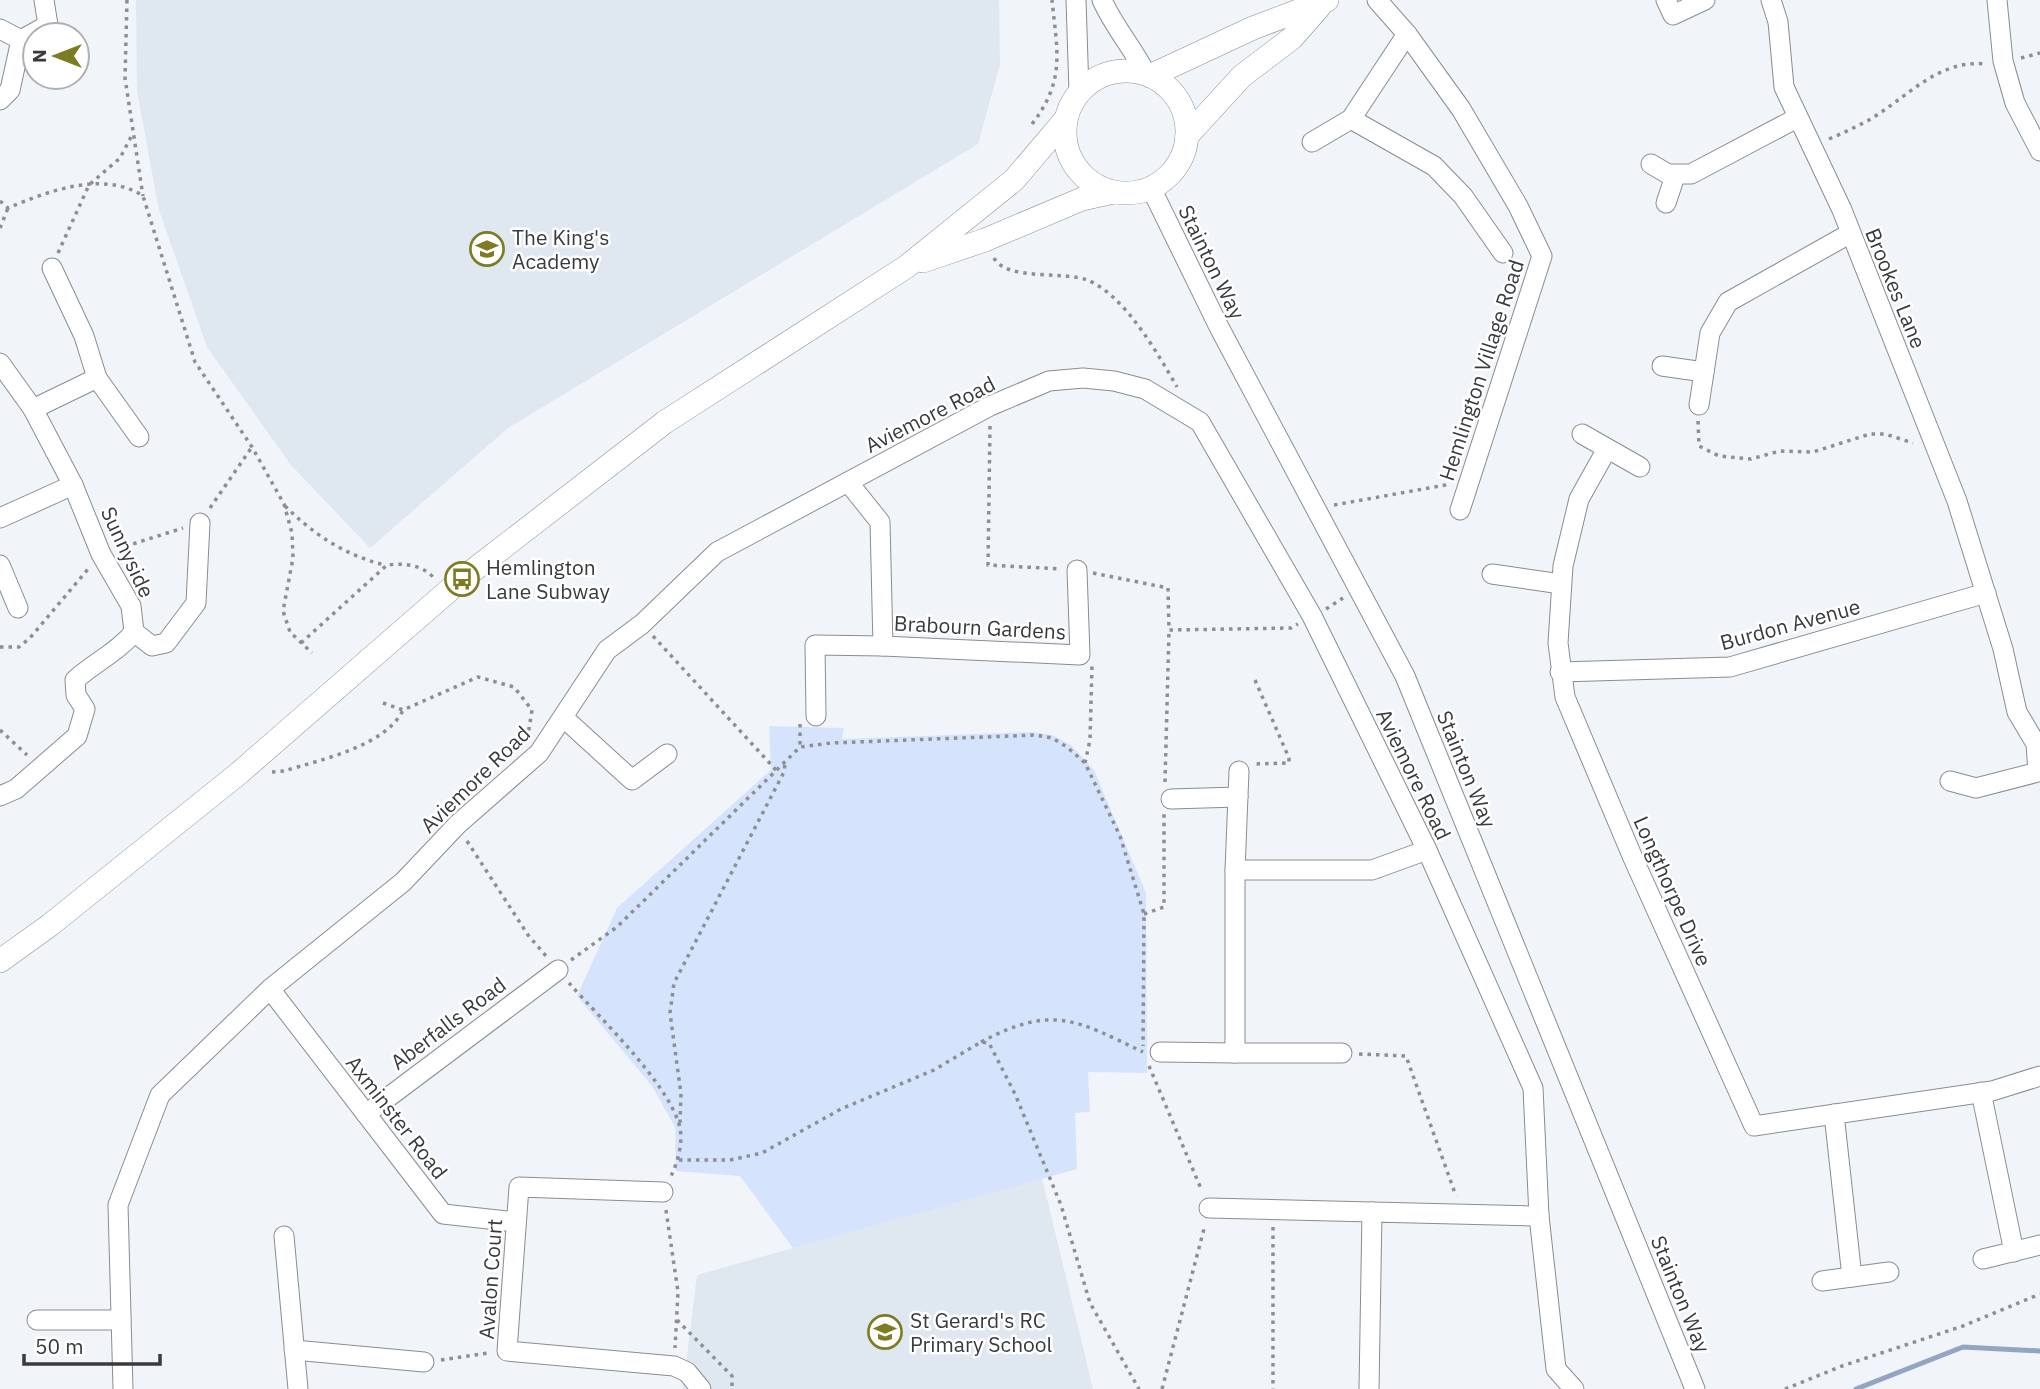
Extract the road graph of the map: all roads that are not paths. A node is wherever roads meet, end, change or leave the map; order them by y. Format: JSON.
{"nodes":[{"id":1,"x":44,"y":0,"type":"edge"},
{"id":2,"x":1076,"y":0,"type":"edge"},
{"id":3,"x":1102,"y":0,"type":"edge"},
{"id":4,"x":1377,"y":0,"type":"edge"},
{"id":5,"x":1666,"y":0,"type":"edge"},
{"id":6,"x":1705,"y":0,"type":"edge"},
{"id":7,"x":1771,"y":0,"type":"edge"},
{"id":8,"x":1997,"y":0,"type":"edge"},
{"id":9,"x":1324,"y":2,"type":"edge"},
{"id":10,"x":47,"y":21,"type":"edge"},
{"id":11,"x":0,"y":29,"type":"edge"},
{"id":12,"x":1407,"y":34,"type":"junction"},
{"id":13,"x":21,"y":40,"type":"edge"},
{"id":14,"x":21,"y":44,"type":"edge"},
{"id":15,"x":1148,"y":75,"type":"junction"},
{"id":16,"x":1079,"y":92,"type":"junction"},
{"id":17,"x":0,"y":100,"type":"edge"},
{"id":18,"x":1797,"y":118,"type":"junction"},
{"id":19,"x":1351,"y":119,"type":"junction"},
{"id":20,"x":1065,"y":120,"type":"junction"},
{"id":21,"x":1187,"y":136,"type":"junction"},
{"id":22,"x":1312,"y":142,"type":"dead end"},
{"id":23,"x":2040,"y":151,"type":"edge"},
{"id":24,"x":1651,"y":164,"type":"dead end"},
{"id":25,"x":1675,"y":176,"type":"junction"},
{"id":26,"x":1151,"y":188,"type":"junction"},
{"id":27,"x":1114,"y":192,"type":"junction"},
{"id":28,"x":1666,"y":204,"type":"dead end"},
{"id":29,"x":1849,"y":234,"type":"junction"},
{"id":30,"x":1503,"y":253,"type":"dead end"},
{"id":31,"x":906,"y":267,"type":"junction"},
{"id":32,"x":52,"y":268,"type":"road end"},
{"id":33,"x":0,"y":363,"type":"edge"},
{"id":34,"x":1662,"y":366,"type":"dead end"},
{"id":35,"x":1704,"y":372,"type":"junction"},
{"id":36,"x":97,"y":378,"type":"junction"},
{"id":37,"x":1699,"y":405,"type":"road end"},
{"id":38,"x":33,"y":409,"type":"junction"},
{"id":39,"x":1582,"y":435,"type":"dead end"},
{"id":40,"x":139,"y":438,"type":"dead end"},
{"id":41,"x":1607,"y":449,"type":"junction"},
{"id":42,"x":1640,"y":467,"type":"dead end"},
{"id":43,"x":848,"y":482,"type":"junction"},
{"id":44,"x":73,"y":485,"type":"junction"},
{"id":45,"x":1460,"y":510,"type":"dead end"},
{"id":46,"x":0,"y":518,"type":"edge"},
{"id":47,"x":200,"y":523,"type":"road end"},
{"id":48,"x":0,"y":565,"type":"edge"},
{"id":49,"x":1077,"y":570,"type":"road end"},
{"id":50,"x":1492,"y":574,"type":"dead end"},
{"id":51,"x":1561,"y":584,"type":"junction"},
{"id":52,"x":1986,"y":593,"type":"junction"},
{"id":53,"x":18,"y":608,"type":"dead end"},
{"id":54,"x":134,"y":632,"type":"junction"},
{"id":55,"x":883,"y":646,"type":"junction"},
{"id":56,"x":1560,"y":672,"type":"junction"},
{"id":57,"x":816,"y":716,"type":"dead end"},
{"id":58,"x":564,"y":718,"type":"junction"},
{"id":59,"x":667,"y":754,"type":"dead end"},
{"id":60,"x":1239,"y":771,"type":"road end"},
{"id":61,"x":1950,"y":781,"type":"dead end"},
{"id":62,"x":0,"y":796,"type":"edge"},
{"id":63,"x":1238,"y":797,"type":"junction"},
{"id":64,"x":1167,"y":798,"type":"road end"},
{"id":65,"x":1427,"y":850,"type":"junction"},
{"id":66,"x":1235,"y":870,"type":"junction"},
{"id":67,"x":50,"y":925,"type":"junction"},
{"id":68,"x":0,"y":961,"type":"edge"},
{"id":69,"x":558,"y":970,"type":"road end"},
{"id":70,"x":0,"y":974,"type":"edge"},
{"id":71,"x":270,"y":989,"type":"junction"},
{"id":72,"x":1151,"y":1052,"type":"road end"},
{"id":73,"x":1235,"y":1053,"type":"junction"},
{"id":74,"x":1342,"y":1053,"type":"road end"},
{"id":75,"x":2040,"y":1076,"type":"edge"},
{"id":76,"x":1981,"y":1092,"type":"junction"},
{"id":77,"x":366,"y":1114,"type":"junction"},
{"id":78,"x":1834,"y":1114,"type":"junction"},
{"id":79,"x":663,"y":1192,"type":"road end"},
{"id":80,"x":1209,"y":1208,"type":"road end"},
{"id":81,"x":1372,"y":1212,"type":"junction"},
{"id":82,"x":1539,"y":1216,"type":"junction"},
{"id":83,"x":516,"y":1222,"type":"junction"},
{"id":84,"x":284,"y":1236,"type":"dead end"},
{"id":85,"x":2040,"y":1245,"type":"edge"},
{"id":86,"x":2014,"y":1252,"type":"junction"},
{"id":87,"x":1983,"y":1259,"type":"dead end"},
{"id":88,"x":1889,"y":1272,"type":"dead end"},
{"id":89,"x":1852,"y":1277,"type":"junction"},
{"id":90,"x":1822,"y":1281,"type":"dead end"},
{"id":91,"x":37,"y":1320,"type":"dead end"},
{"id":92,"x":121,"y":1320,"type":"junction"},
{"id":93,"x":294,"y":1350,"type":"junction"},
{"id":94,"x":424,"y":1362,"type":"road end"},
{"id":95,"x":123,"y":1389,"type":"edge"},
{"id":96,"x":298,"y":1389,"type":"edge"},
{"id":97,"x":701,"y":1389,"type":"edge"},
{"id":98,"x":1369,"y":1389,"type":"edge"},
{"id":99,"x":1574,"y":1389,"type":"edge"},
{"id":100,"x":1695,"y":1389,"type":"edge"}],
"edges":[{"from":1,"to":10,"type":"street"},
{"from":2,"to":16,"type":"street"},
{"from":3,"to":15,"type":"street"},
{"from":4,"to":12,"type":"street","name":"Hemlington Village Road"},
{"from":5,"to":6,"type":"street"},
{"from":7,"to":18,"type":"street","name":"Brookes Lane"},
{"from":8,"to":23,"type":"street"},
{"from":9,"to":15,"type":"main road"},
{"from":9,"to":21,"type":"main road"},
{"from":11,"to":13,"type":"street"},
{"from":12,"to":19,"type":"street"},
{"from":12,"to":45,"type":"street","name":"Hemlington Village Road"},
{"from":14,"to":17,"type":"street"},
{"from":15,"to":16,"type":"main road"},
{"from":15,"to":21,"type":"main road"},
{"from":16,"to":20,"type":"main road"},
{"from":18,"to":25,"type":"street"},
{"from":18,"to":29,"type":"street","name":"Brookes Lane"},
{"from":19,"to":22,"type":"street"},
{"from":19,"to":30,"type":"street"},
{"from":20,"to":27,"type":"main road"},
{"from":20,"to":31,"type":"main road"},
{"from":21,"to":26,"type":"main road"},
{"from":24,"to":25,"type":"street"},
{"from":25,"to":28,"type":"street"},
{"from":26,"to":27,"type":"main road"},
{"from":26,"to":100,"type":"street","name":"Stainton Way"},
{"from":27,"to":31,"type":"main road"},
{"from":29,"to":35,"type":"street"},
{"from":29,"to":52,"type":"street","name":"Brookes Lane"},
{"from":31,"to":67,"type":"main road"},
{"from":32,"to":36,"type":"street"},
{"from":33,"to":38,"type":"street","name":"Sunnyside"},
{"from":34,"to":35,"type":"street"},
{"from":35,"to":37,"type":"street"},
{"from":36,"to":38,"type":"street"},
{"from":36,"to":40,"type":"street"},
{"from":38,"to":44,"type":"street","name":"Sunnyside"},
{"from":39,"to":41,"type":"street"},
{"from":41,"to":42,"type":"street"},
{"from":41,"to":51,"type":"street","name":"Longthorpe Drive"},
{"from":43,"to":55,"type":"street","name":"Brabourn Gardens"},
{"from":43,"to":58,"type":"street","name":"Aviemore Road"},
{"from":43,"to":65,"type":"street","name":"Aviemore Road"},
{"from":44,"to":46,"type":"street"},
{"from":44,"to":54,"type":"street","name":"Sunnyside"},
{"from":47,"to":54,"type":"street"},
{"from":48,"to":53,"type":"street"},
{"from":49,"to":55,"type":"street","name":"Brabourn Gardens"},
{"from":50,"to":51,"type":"street"},
{"from":51,"to":56,"type":"street","name":"Longthorpe Drive"},
{"from":52,"to":56,"type":"street","name":"Burdon Avenue"},
{"from":52,"to":61,"type":"street","name":"Brookes Lane"},
{"from":54,"to":62,"type":"street","name":"Sunnyside"},
{"from":55,"to":57,"type":"street"},
{"from":56,"to":78,"type":"street","name":"Longthorpe Drive"},
{"from":58,"to":59,"type":"street"},
{"from":58,"to":71,"type":"street","name":"Aviemore Road"},
{"from":60,"to":63,"type":"street"},
{"from":63,"to":64,"type":"street"},
{"from":63,"to":66,"type":"street"},
{"from":65,"to":66,"type":"street"},
{"from":65,"to":82,"type":"street","name":"Aviemore Road"},
{"from":66,"to":73,"type":"street"},
{"from":67,"to":68,"type":"main road"},
{"from":67,"to":70,"type":"main road"},
{"from":69,"to":77,"type":"street","name":"Aberfalls Road"},
{"from":71,"to":77,"type":"street","name":"Axminster Road"},
{"from":71,"to":92,"type":"street","name":"Aviemore Road"},
{"from":72,"to":73,"type":"street"},
{"from":73,"to":74,"type":"street"},
{"from":75,"to":76,"type":"street"},
{"from":76,"to":78,"type":"street"},
{"from":76,"to":86,"type":"street"},
{"from":77,"to":83,"type":"street","name":"Axminster Road"},
{"from":78,"to":89,"type":"street"},
{"from":79,"to":83,"type":"street","name":"Avalon Court"},
{"from":80,"to":81,"type":"street"},
{"from":81,"to":82,"type":"street"},
{"from":81,"to":98,"type":"street"},
{"from":82,"to":99,"type":"street","name":"Aviemore Road"},
{"from":83,"to":97,"type":"street","name":"Avalon Court"},
{"from":84,"to":93,"type":"street"},
{"from":85,"to":86,"type":"street"},
{"from":86,"to":87,"type":"street"},
{"from":88,"to":89,"type":"street"},
{"from":89,"to":90,"type":"street"},
{"from":91,"to":92,"type":"street"},
{"from":92,"to":95,"type":"street","name":"Aviemore Road"},
{"from":93,"to":94,"type":"street"},
{"from":93,"to":96,"type":"street"}]}
